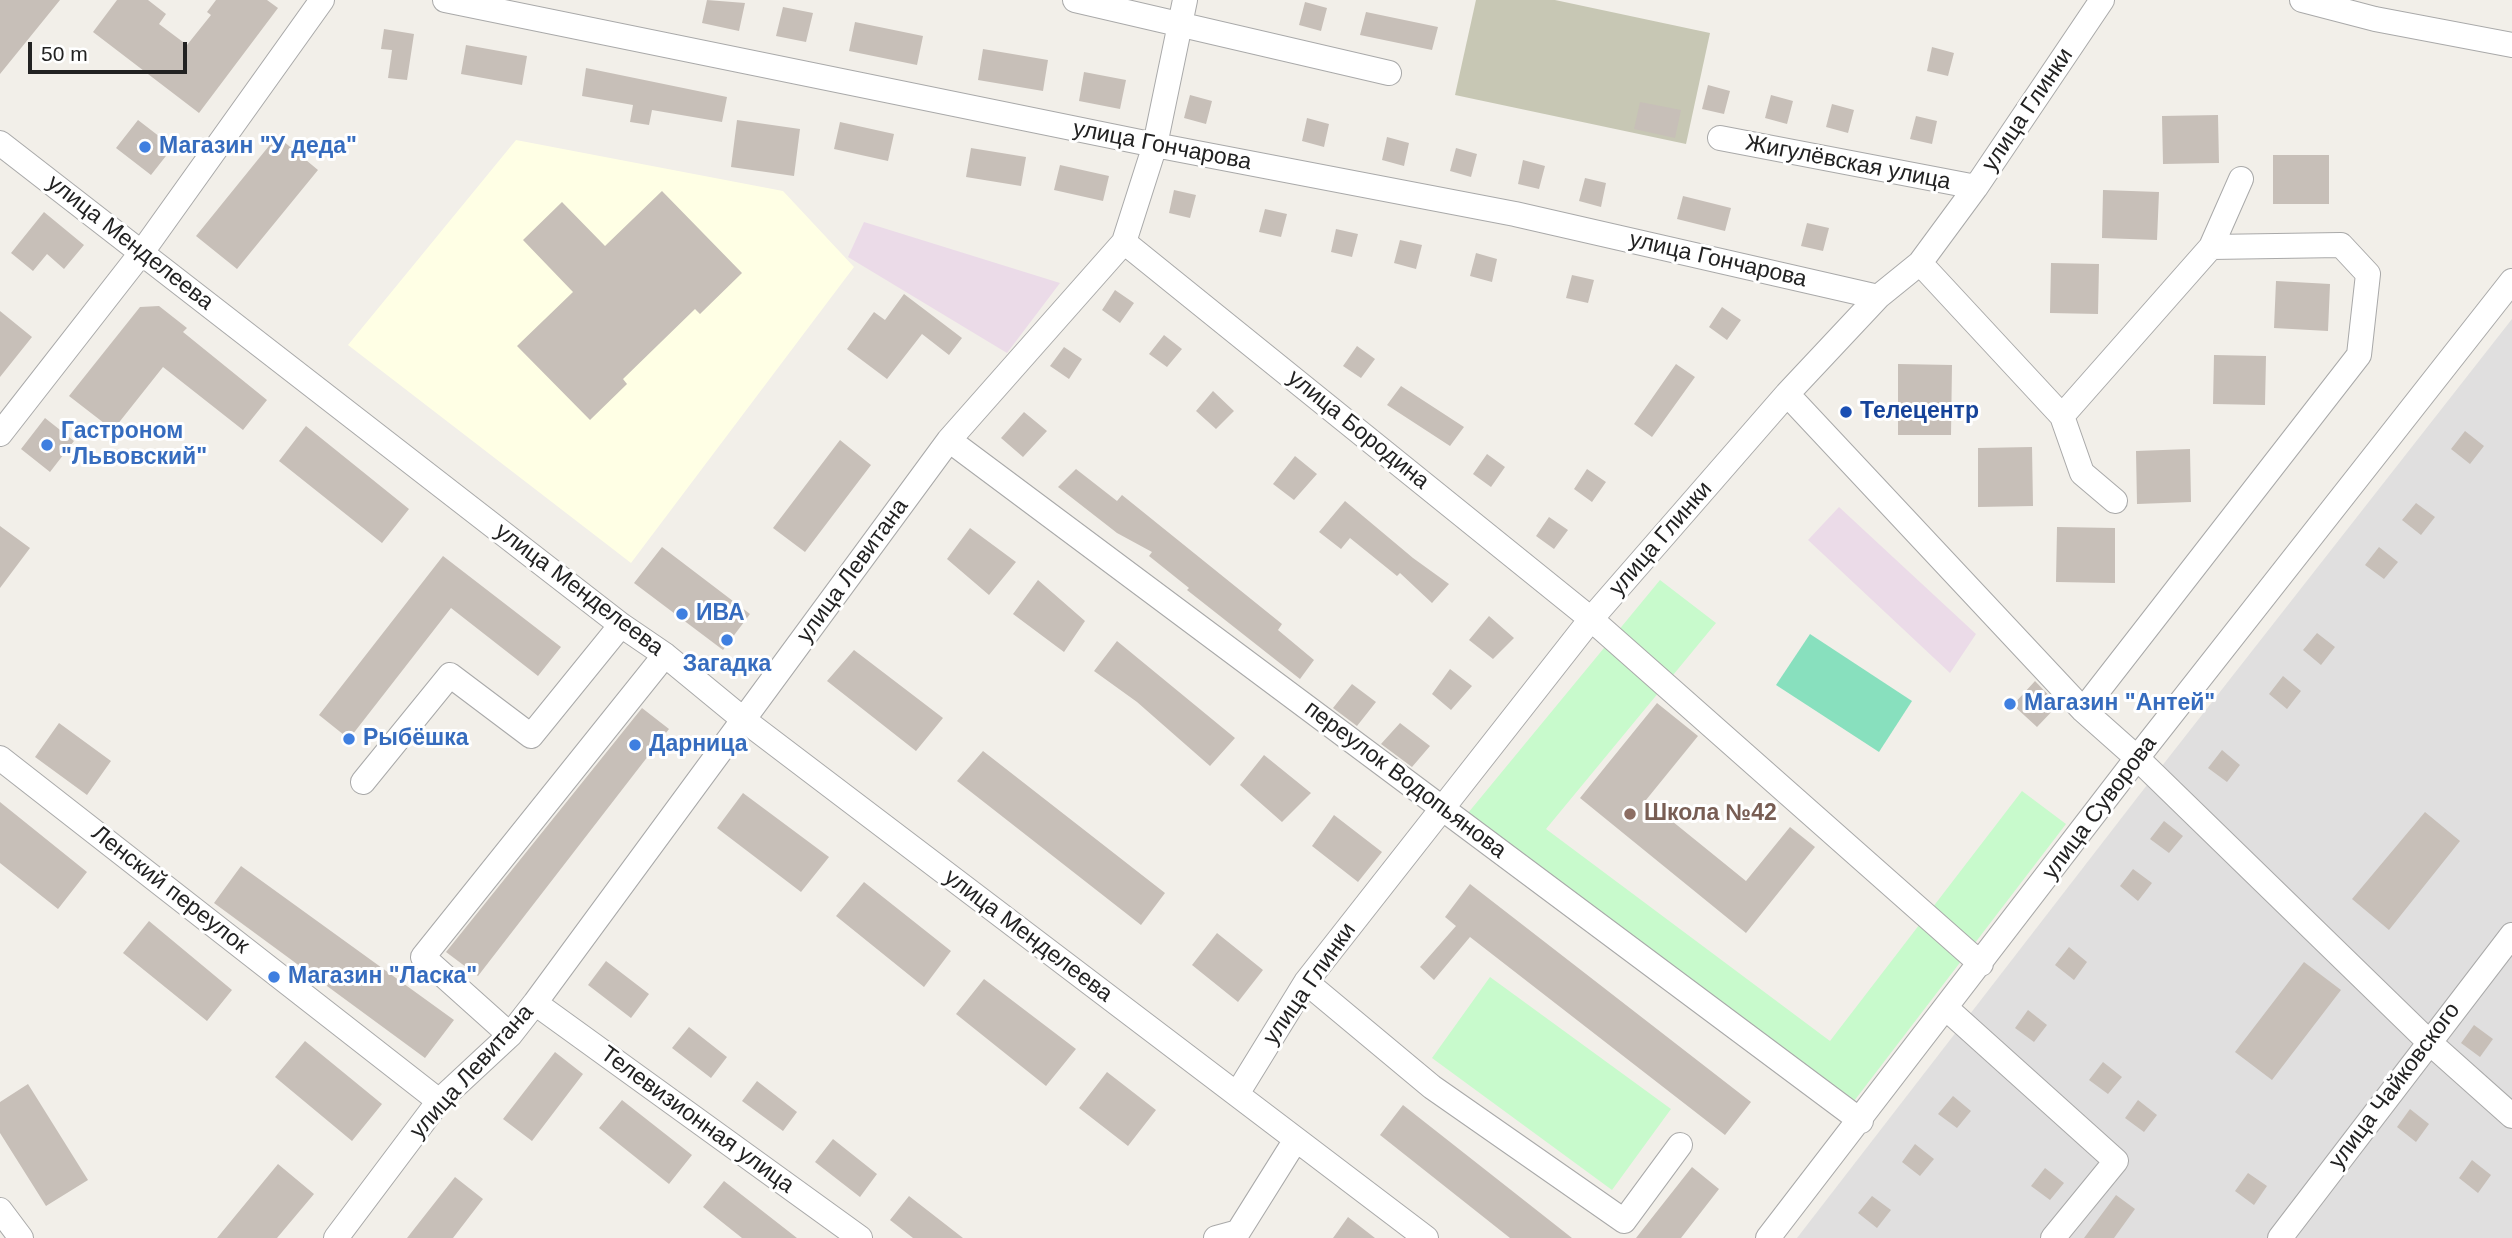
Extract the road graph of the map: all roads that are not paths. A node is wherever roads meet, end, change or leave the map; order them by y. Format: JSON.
{"nodes":[{"id":1,"x":322,"y":0,"type":"edge"},
{"id":2,"x":445,"y":0,"type":"edge"},
{"id":3,"x":1075,"y":0,"type":"edge"},
{"id":4,"x":2102,"y":0,"type":"edge"},
{"id":5,"x":2302,"y":0,"type":"edge"},
{"id":6,"x":1183,"y":11,"type":"edge"},
{"id":7,"x":2512,"y":45,"type":"edge"},
{"id":8,"x":1389,"y":73,"type":"dead end"},
{"id":9,"x":1720,"y":138,"type":"dead end"},
{"id":10,"x":0,"y":143,"type":"edge"},
{"id":11,"x":1155,"y":145,"type":"junction"},
{"id":12,"x":2241,"y":178,"type":"dead end"},
{"id":13,"x":1976,"y":187,"type":"junction"},
{"id":14,"x":1124,"y":242,"type":"junction"},
{"id":15,"x":2211,"y":247,"type":"junction"},
{"id":16,"x":142,"y":252,"type":"junction"},
{"id":17,"x":1920,"y":263,"type":"junction"},
{"id":18,"x":2512,"y":281,"type":"edge"},
{"id":19,"x":1878,"y":297,"type":"junction"},
{"id":20,"x":1787,"y":394,"type":"junction"},
{"id":21,"x":2062,"y":416,"type":"junction"},
{"id":22,"x":0,"y":434,"type":"edge"},
{"id":23,"x":949,"y":440,"type":"junction"},
{"id":24,"x":2115,"y":501,"type":"dead end"},
{"id":25,"x":1591,"y":619,"type":"junction"},
{"id":26,"x":621,"y":625,"type":"junction"},
{"id":27,"x":666,"y":654,"type":"junction"},
{"id":28,"x":2083,"y":710,"type":"junction"},
{"id":29,"x":744,"y":720,"type":"junction"},
{"id":30,"x":0,"y":758,"type":"edge"},
{"id":31,"x":2137,"y":758,"type":"junction"},
{"id":32,"x":363,"y":782,"type":"dead end"},
{"id":33,"x":1442,"y":807,"type":"junction"},
{"id":34,"x":2512,"y":935,"type":"edge"},
{"id":35,"x":1981,"y":964,"type":"junction"},
{"id":36,"x":1306,"y":982,"type":"junction"},
{"id":37,"x":535,"y":1003,"type":"junction"},
{"id":38,"x":1947,"y":1009,"type":"junction"},
{"id":39,"x":510,"y":1035,"type":"junction"},
{"id":40,"x":2429,"y":1042,"type":"junction"},
{"id":41,"x":1237,"y":1094,"type":"junction"},
{"id":42,"x":439,"y":1101,"type":"junction"},
{"id":43,"x":2512,"y":1116,"type":"edge"},
{"id":44,"x":1861,"y":1121,"type":"junction"},
{"id":45,"x":1295,"y":1141,"type":"junction"},
{"id":46,"x":1680,"y":1144,"type":"dead end"},
{"id":47,"x":0,"y":1210,"type":"edge"},
{"id":48,"x":20,"y":1238,"type":"edge"},
{"id":49,"x":337,"y":1238,"type":"edge"},
{"id":50,"x":860,"y":1238,"type":"edge"},
{"id":51,"x":1216,"y":1238,"type":"edge"},
{"id":52,"x":1426,"y":1238,"type":"edge"},
{"id":53,"x":1768,"y":1238,"type":"edge"},
{"id":54,"x":2053,"y":1238,"type":"edge"},
{"id":55,"x":2280,"y":1238,"type":"edge"}],
"edges":[{"from":1,"to":16,"type":"street"},
{"from":2,"to":11,"type":"street","name":"улица Гончарова"},
{"from":3,"to":6,"type":"street"},
{"from":4,"to":13,"type":"street","name":"улица Глинки"},
{"from":5,"to":7,"type":"street"},
{"from":6,"to":8,"type":"street"},
{"from":6,"to":11,"type":"street","name":"улица Левитана"},
{"from":9,"to":13,"type":"street","name":"Жигулёвская улица"},
{"from":10,"to":16,"type":"street","name":"улица Менделеева"},
{"from":11,"to":14,"type":"street","name":"улица Левитана"},
{"from":11,"to":19,"type":"street","name":"улица Гончарова"},
{"from":12,"to":15,"type":"street"},
{"from":13,"to":17,"type":"street","name":"улица Глинки"},
{"from":14,"to":23,"type":"street","name":"улица Левитана"},
{"from":14,"to":25,"type":"street","name":"улица Бородина"},
{"from":15,"to":21,"type":"street"},
{"from":15,"to":28,"type":"street"},
{"from":16,"to":22,"type":"street"},
{"from":16,"to":26,"type":"street","name":"улица Менделеева"},
{"from":17,"to":19,"type":"street","name":"улица Глинки"},
{"from":17,"to":21,"type":"street"},
{"from":18,"to":31,"type":"street","name":"улица Суворова"},
{"from":19,"to":20,"type":"street","name":"улица Глинки"},
{"from":20,"to":25,"type":"street","name":"улица Глинки"},
{"from":20,"to":28,"type":"street"},
{"from":21,"to":24,"type":"street"},
{"from":23,"to":29,"type":"street","name":"улица Левитана"},
{"from":23,"to":33,"type":"street","name":"переулок Водопьянова"},
{"from":25,"to":33,"type":"street","name":"улица Глинки"},
{"from":25,"to":35,"type":"street","name":"улица Бородина"},
{"from":26,"to":27,"type":"street","name":"улица Менделеева"},
{"from":26,"to":32,"type":"street"},
{"from":27,"to":29,"type":"street","name":"улица Менделеева"},
{"from":27,"to":39,"type":"street"},
{"from":28,"to":31,"type":"street"},
{"from":29,"to":37,"type":"street","name":"улица Левитана"},
{"from":29,"to":41,"type":"street","name":"улица Менделеева"},
{"from":30,"to":42,"type":"street","name":"Ленский переулок"},
{"from":31,"to":35,"type":"street","name":"улица Суворова"},
{"from":31,"to":40,"type":"street"},
{"from":33,"to":36,"type":"street","name":"улица Глинки"},
{"from":33,"to":44,"type":"street","name":"переулок Водопьянова"},
{"from":34,"to":40,"type":"street","name":"улица Чайковского"},
{"from":35,"to":38,"type":"street","name":"улица Суворова"},
{"from":36,"to":41,"type":"street","name":"улица Глинки"},
{"from":36,"to":46,"type":"street"},
{"from":37,"to":39,"type":"street","name":"улица Левитана"},
{"from":37,"to":50,"type":"street","name":"Телевизионная улица"},
{"from":38,"to":44,"type":"street","name":"улица Суворова"},
{"from":38,"to":54,"type":"street"},
{"from":39,"to":42,"type":"street","name":"улица Левитана"},
{"from":40,"to":43,"type":"street"},
{"from":40,"to":55,"type":"street","name":"улица Чайковского"},
{"from":41,"to":45,"type":"street","name":"улица Менделеева"},
{"from":42,"to":49,"type":"street","name":"улица Левитана"},
{"from":44,"to":53,"type":"street","name":"улица Суворова"},
{"from":45,"to":51,"type":"street"},
{"from":45,"to":52,"type":"street","name":"улица Менделеева"},
{"from":47,"to":48,"type":"street"}]}
